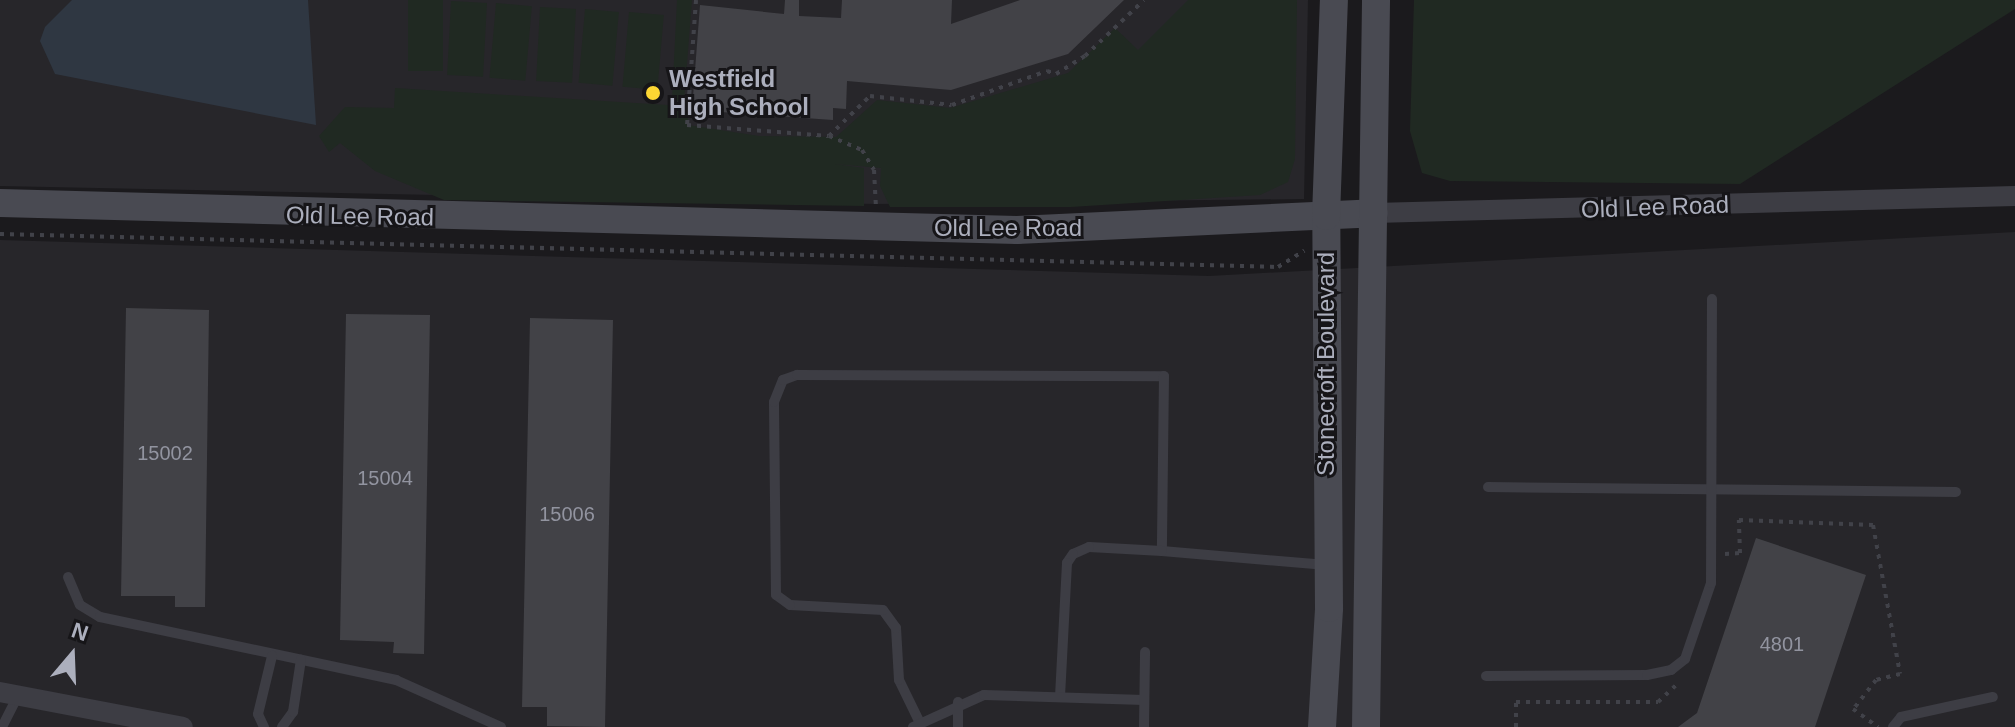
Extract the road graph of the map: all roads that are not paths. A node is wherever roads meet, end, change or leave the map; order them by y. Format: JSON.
{"nodes":[{"id":1,"x":1334,"y":0,"type":"edge"},
{"id":2,"x":1376,"y":0,"type":"edge"},
{"id":3,"x":2015,"y":196,"type":"edge"},
{"id":4,"x":0,"y":203,"type":"edge"},
{"id":5,"x":1374,"y":213,"type":"junction"},
{"id":6,"x":1326,"y":216,"type":"junction"},
{"id":7,"x":1712,"y":299,"type":"dead end"},
{"id":8,"x":1488,"y":487,"type":"dead end"},
{"id":9,"x":1710,"y":489,"type":"junction"},
{"id":10,"x":1956,"y":492,"type":"dead end"},
{"id":11,"x":1162,"y":551,"type":"junction"},
{"id":12,"x":1326,"y":565,"type":"junction"},
{"id":13,"x":68,"y":577,"type":"dead end"},
{"id":14,"x":1145,"y":652,"type":"dead end"},
{"id":15,"x":272,"y":656,"type":"junction"},
{"id":16,"x":301,"y":660,"type":"junction"},
{"id":17,"x":1486,"y":676,"type":"dead end"},
{"id":18,"x":9,"y":694,"type":"edge"},
{"id":19,"x":1060,"y":697,"type":"junction"},
{"id":20,"x":1993,"y":697,"type":"dead end"},
{"id":21,"x":1144,"y":700,"type":"junction"},
{"id":22,"x":958,"y":702,"type":"junction"},
{"id":23,"x":916,"y":725,"type":"edge"},
{"id":24,"x":2,"y":727,"type":"edge"},
{"id":25,"x":183,"y":727,"type":"edge"},
{"id":26,"x":264,"y":727,"type":"edge"},
{"id":27,"x":282,"y":727,"type":"edge"},
{"id":28,"x":501,"y":727,"type":"edge"},
{"id":29,"x":958,"y":727,"type":"edge"},
{"id":30,"x":1144,"y":727,"type":"edge"},
{"id":31,"x":1322,"y":727,"type":"edge"},
{"id":32,"x":1366,"y":727,"type":"edge"},
{"id":33,"x":1893,"y":727,"type":"edge"}],
"edges":[{"from":1,"to":6,"type":"main road","name":"Stonecroft Boulevard"},
{"from":2,"to":5,"type":"main road","name":"Stonecroft Boulevard"},
{"from":3,"to":5,"type":"street","name":"Old Lee Road"},
{"from":4,"to":6,"type":"main road","name":"Old Lee Road"},
{"from":5,"to":6,"type":"main road","name":"Old Lee Road"},
{"from":5,"to":32,"type":"main road","name":"Stonecroft Boulevard"},
{"from":6,"to":12,"type":"main road","name":"Stonecroft Boulevard"},
{"from":7,"to":9,"type":"lane"},
{"from":8,"to":9,"type":"lane"},
{"from":9,"to":10,"type":"lane"},
{"from":9,"to":17,"type":"lane"},
{"from":11,"to":12,"type":"lane"},
{"from":11,"to":19,"type":"lane"},
{"from":11,"to":23,"type":"lane"},
{"from":12,"to":31,"type":"main road","name":"Stonecroft Boulevard"},
{"from":13,"to":15,"type":"lane"},
{"from":14,"to":21,"type":"lane"},
{"from":15,"to":16,"type":"lane"},
{"from":15,"to":26,"type":"lane"},
{"from":16,"to":27,"type":"lane"},
{"from":16,"to":28,"type":"lane"},
{"from":18,"to":24,"type":"lane"},
{"from":18,"to":25,"type":"street"},
{"from":19,"to":21,"type":"lane"},
{"from":19,"to":22,"type":"lane"},
{"from":20,"to":33,"type":"lane"},
{"from":21,"to":30,"type":"lane"},
{"from":22,"to":23,"type":"lane"},
{"from":22,"to":29,"type":"lane"}]}
